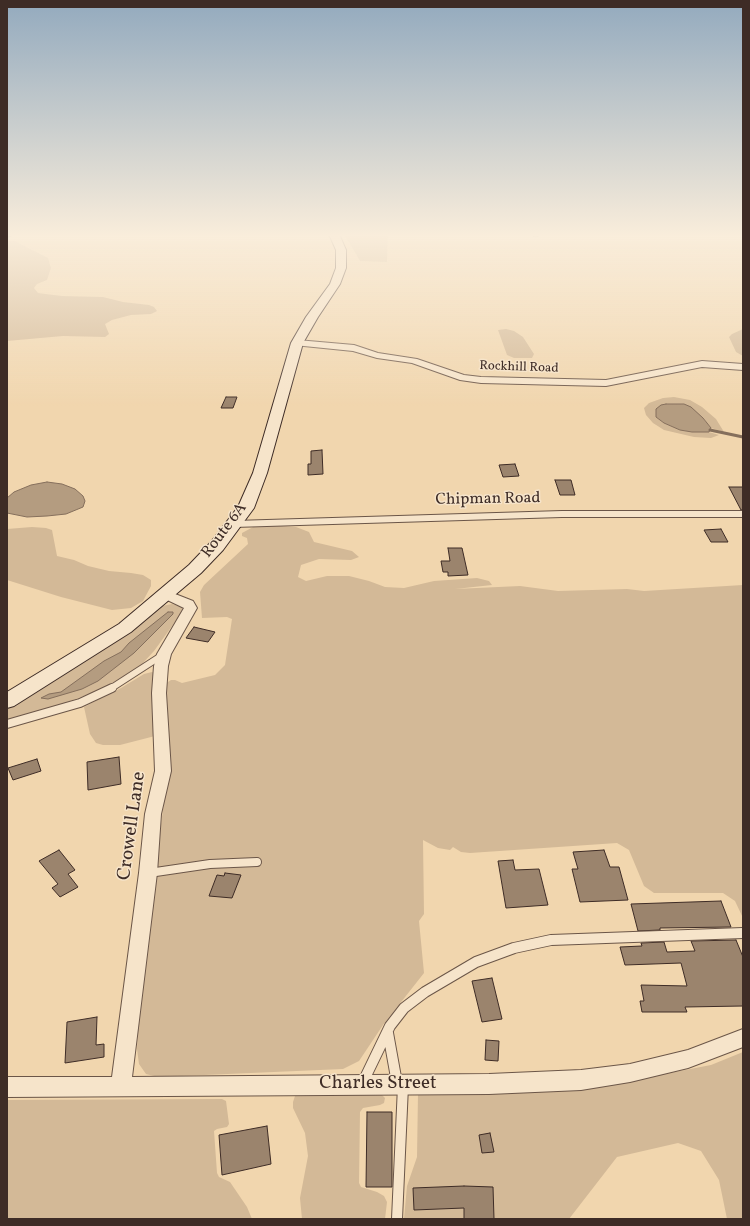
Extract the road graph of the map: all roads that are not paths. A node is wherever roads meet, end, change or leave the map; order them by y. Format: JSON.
{"nodes":[{"id":1,"x":330,"y":291,"type":"edge"},
{"id":2,"x":297,"y":343,"type":"junction"},
{"id":3,"x":743,"y":367,"type":"edge"},
{"id":4,"x":743,"y":514,"type":"edge"},
{"id":5,"x":234,"y":524,"type":"junction"},
{"id":6,"x":165,"y":594,"type":"junction"},
{"id":7,"x":164,"y":654,"type":"junction"},
{"id":8,"x":7,"y":701,"type":"edge"},
{"id":9,"x":7,"y":724,"type":"edge"},
{"id":10,"x":257,"y":862,"type":"dead end"},
{"id":11,"x":148,"y":873,"type":"junction"},
{"id":12,"x":743,"y":933,"type":"edge"},
{"id":13,"x":388,"y":1032,"type":"junction"},
{"id":14,"x":743,"y":1038,"type":"edge"},
{"id":15,"x":361,"y":1085,"type":"junction"},
{"id":16,"x":400,"y":1085,"type":"junction"},
{"id":17,"x":121,"y":1087,"type":"junction"},
{"id":18,"x":7,"y":1088,"type":"edge"},
{"id":19,"x":398,"y":1219,"type":"edge"}],
"edges":[{"from":1,"to":2,"type":"main road","name":"Route 6A"},
{"from":2,"to":3,"type":"street","name":"Rockhill Road"},
{"from":2,"to":5,"type":"main road","name":"Route 6A"},
{"from":4,"to":5,"type":"street","name":"Chipman Road"},
{"from":5,"to":6,"type":"main road","name":"Route 6A"},
{"from":6,"to":7,"type":"street","name":"Crowell Lane"},
{"from":6,"to":8,"type":"main road","name":"Route 6A"},
{"from":7,"to":9,"type":"lane"},
{"from":7,"to":11,"type":"street","name":"Crowell Lane"},
{"from":10,"to":11,"type":"lane"},
{"from":11,"to":17,"type":"street","name":"Crowell Lane"},
{"from":12,"to":13,"type":"lane"},
{"from":13,"to":15,"type":"lane"},
{"from":13,"to":16,"type":"lane"},
{"from":14,"to":16,"type":"street","name":"Charles Street"},
{"from":15,"to":16,"type":"street","name":"Charles Street"},
{"from":15,"to":17,"type":"street","name":"Charles Street"},
{"from":16,"to":19,"type":"lane"},
{"from":17,"to":18,"type":"street","name":"Charles Street"}]}
